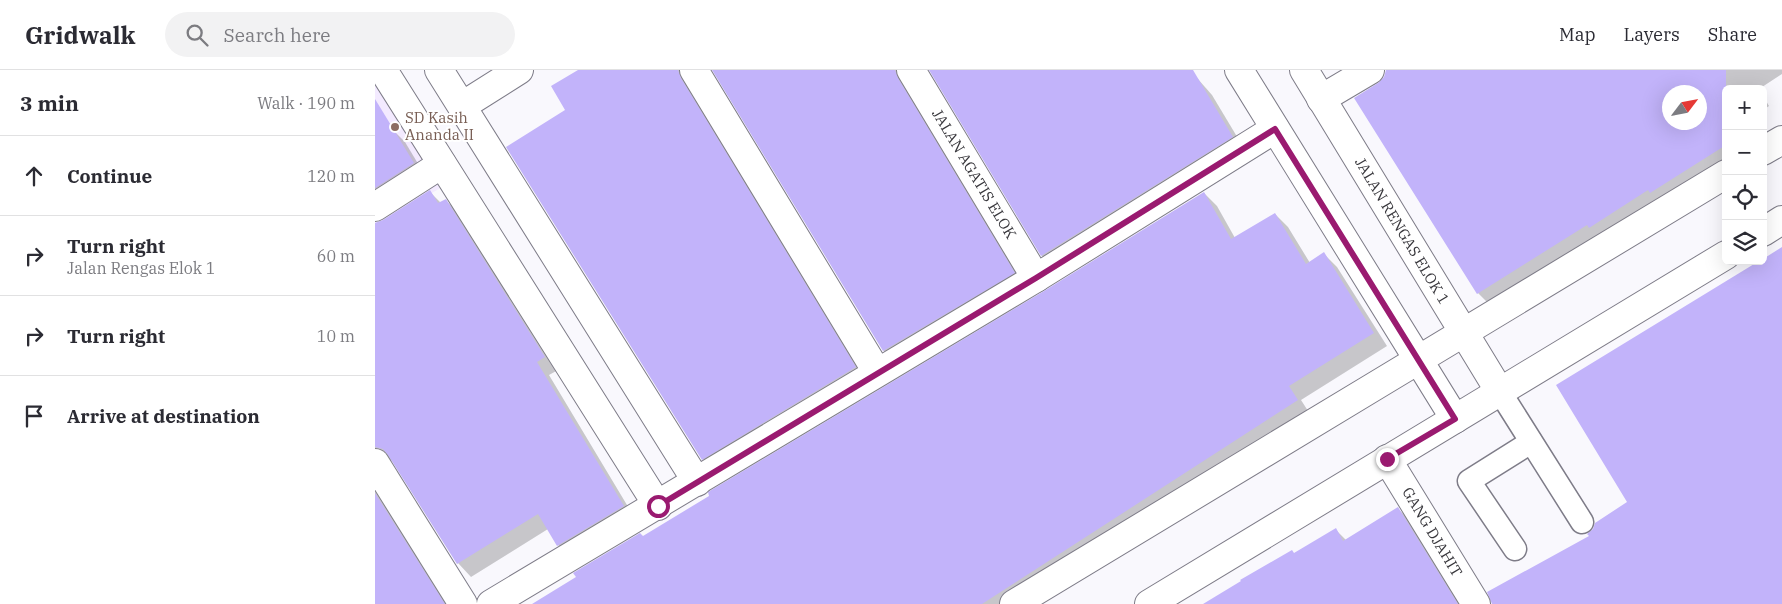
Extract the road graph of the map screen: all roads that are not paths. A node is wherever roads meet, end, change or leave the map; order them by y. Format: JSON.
{"nodes":[{"id":1,"x":383,"y":70,"type":"edge"},
{"id":2,"x":439,"y":70,"type":"edge"},
{"id":3,"x":519,"y":70,"type":"edge"},
{"id":4,"x":693,"y":70,"type":"edge"},
{"id":5,"x":911,"y":70,"type":"edge"},
{"id":6,"x":1239,"y":70,"type":"edge"},
{"id":7,"x":1304,"y":70,"type":"edge"},
{"id":8,"x":1370,"y":70,"type":"edge"},
{"id":9,"x":1321,"y":99,"type":"junction"},
{"id":10,"x":461,"y":106,"type":"junction"},
{"id":11,"x":1275,"y":129,"type":"junction"},
{"id":12,"x":1782,"y":140,"type":"edge"},
{"id":13,"x":1767,"y":149,"type":"edge"},
{"id":14,"x":443,"y":164,"type":"junction"},
{"id":15,"x":1724,"y":175,"type":"edge"},
{"id":16,"x":375,"y":207,"type":"edge"},
{"id":17,"x":1782,"y":220,"type":"edge"},
{"id":18,"x":1767,"y":229,"type":"edge"},
{"id":19,"x":1722,"y":257,"type":"edge"},
{"id":20,"x":1036,"y":278,"type":"junction"},
{"id":21,"x":1464,"y":332,"type":"junction"},
{"id":22,"x":1418,"y":359,"type":"junction"},
{"id":23,"x":877,"y":372,"type":"junction"},
{"id":24,"x":1500,"y":392,"type":"junction"},
{"id":25,"x":1455,"y":419,"type":"junction"},
{"id":26,"x":1531,"y":442,"type":"junction"},
{"id":27,"x":1387,"y":459,"type":"junction"},
{"id":28,"x":375,"y":463,"type":"edge"},
{"id":29,"x":697,"y":482,"type":"junction"},
{"id":30,"x":658,"y":506,"type":"junction"},
{"id":31,"x":1582,"y":522,"type":"dead end"},
{"id":32,"x":1515,"y":549,"type":"dead end"},
{"id":33,"x":463,"y":604,"type":"edge"},
{"id":34,"x":491,"y":604,"type":"edge"},
{"id":35,"x":1014,"y":604,"type":"edge"},
{"id":36,"x":1149,"y":604,"type":"edge"},
{"id":37,"x":1476,"y":604,"type":"edge"}],
"edges":[{"from":1,"to":14,"type":"street"},
{"from":2,"to":10,"type":"street"},
{"from":3,"to":10,"type":"street"},
{"from":4,"to":23,"type":"street"},
{"from":5,"to":20,"type":"street","name":"JALAN AGATIS ELOK"},
{"from":6,"to":11,"type":"street"},
{"from":7,"to":9,"type":"street","name":"JALAN RENGAS ELOK 1"},
{"from":8,"to":9,"type":"street"},
{"from":9,"to":21,"type":"street","name":"JALAN RENGAS ELOK 1"},
{"from":10,"to":29,"type":"street"},
{"from":11,"to":20,"type":"street"},
{"from":11,"to":22,"type":"street"},
{"from":12,"to":13,"type":"street"},
{"from":14,"to":16,"type":"street"},
{"from":14,"to":30,"type":"street"},
{"from":15,"to":21,"type":"street"},
{"from":17,"to":18,"type":"street"},
{"from":19,"to":24,"type":"street"},
{"from":20,"to":23,"type":"street"},
{"from":21,"to":22,"type":"street"},
{"from":21,"to":24,"type":"street","name":"JALAN RENGAS ELOK 1"},
{"from":22,"to":25,"type":"street"},
{"from":22,"to":35,"type":"street"},
{"from":23,"to":29,"type":"street"},
{"from":24,"to":25,"type":"street"},
{"from":24,"to":26,"type":"lane"},
{"from":25,"to":27,"type":"street"},
{"from":26,"to":31,"type":"lane"},
{"from":26,"to":32,"type":"lane"},
{"from":27,"to":36,"type":"street"},
{"from":27,"to":37,"type":"street","name":"GANG DJAHIT"},
{"from":28,"to":33,"type":"street"},
{"from":29,"to":30,"type":"street"},
{"from":30,"to":34,"type":"street"}]}
